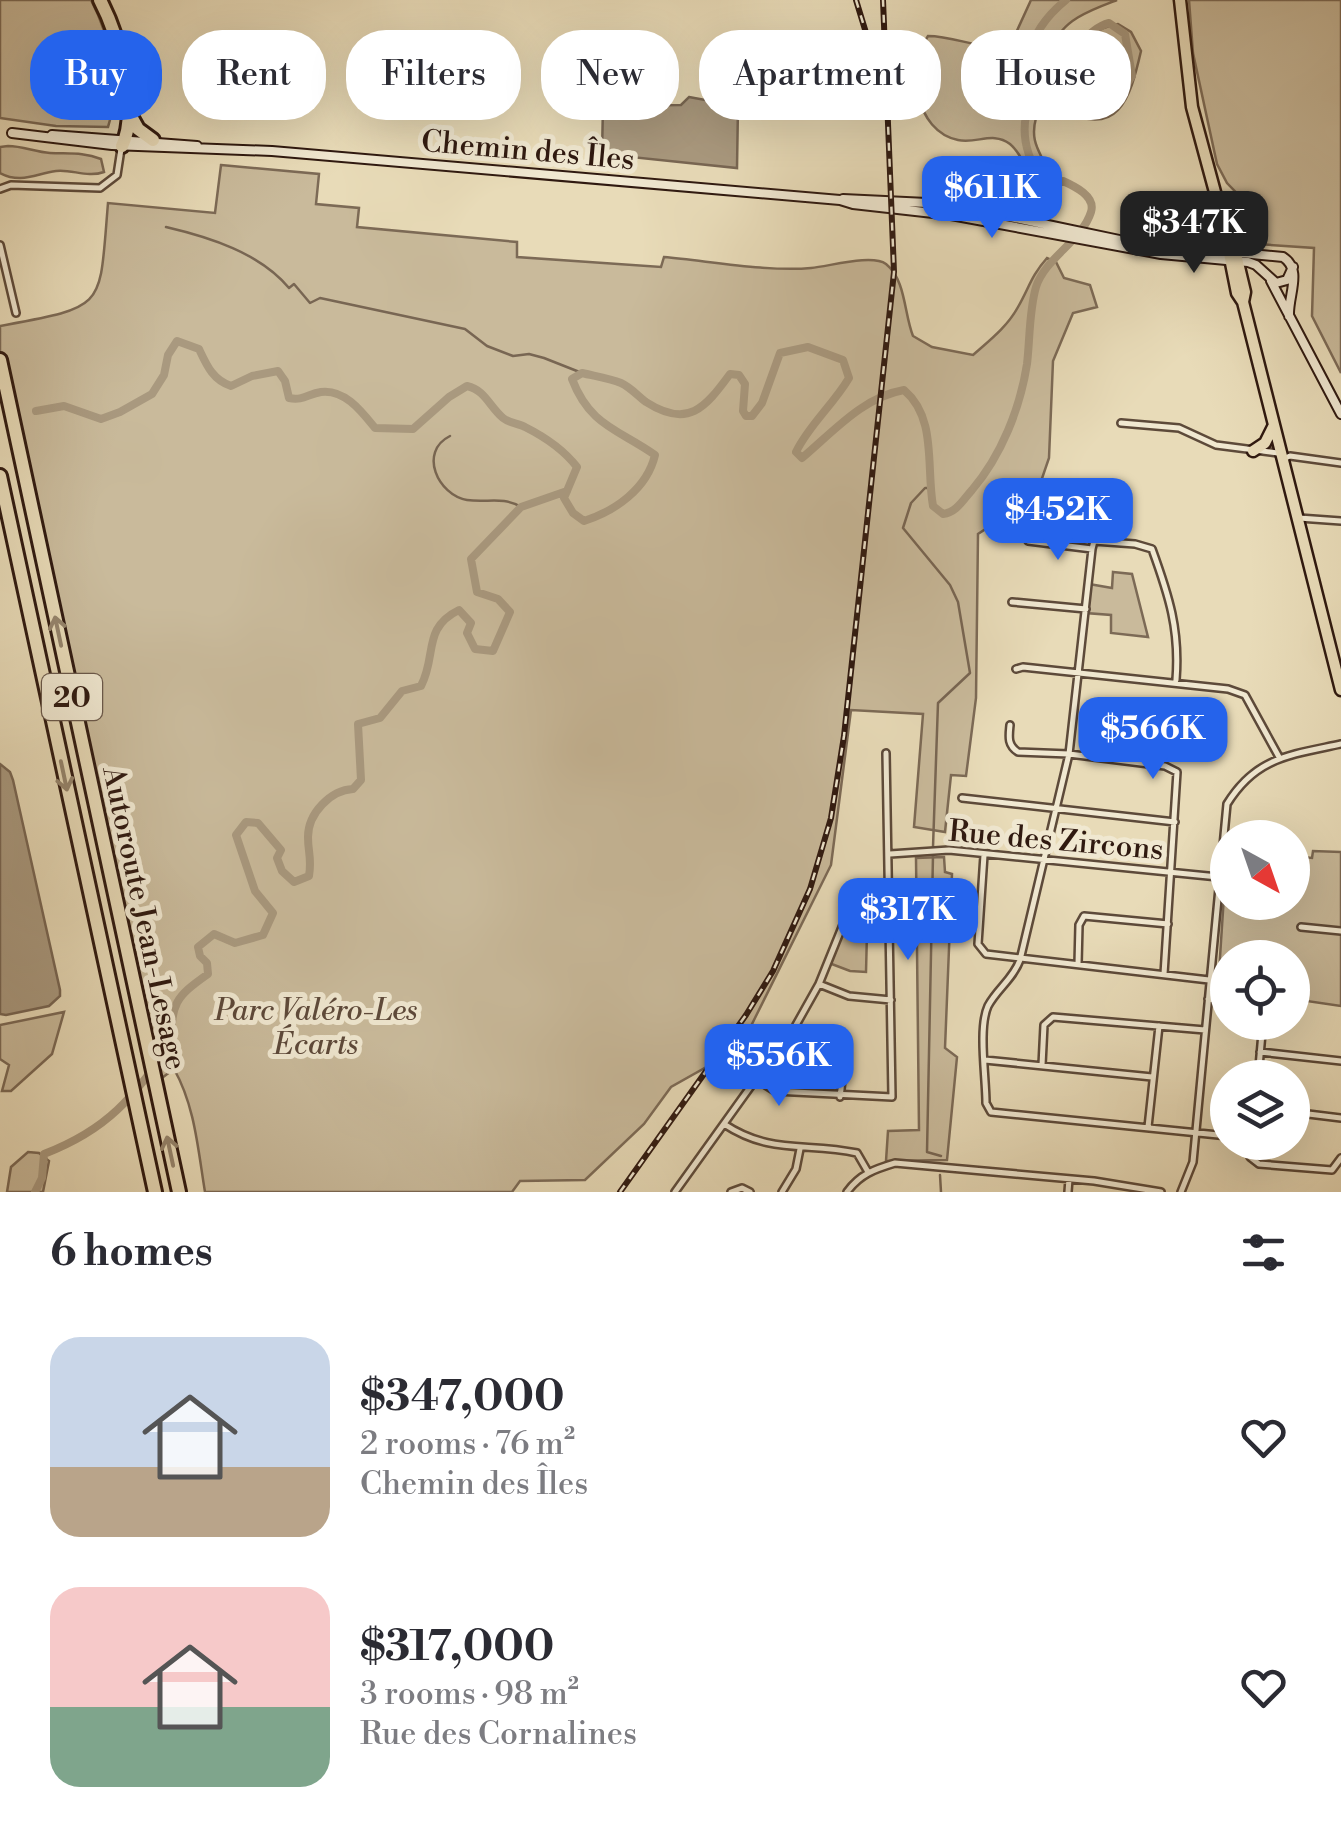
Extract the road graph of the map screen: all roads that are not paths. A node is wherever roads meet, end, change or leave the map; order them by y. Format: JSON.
{"nodes":[{"id":1,"x":100,"y":0,"type":"edge"},
{"id":2,"x":1180,"y":0,"type":"edge"},
{"id":3,"x":111,"y":30,"type":"edge"},
{"id":4,"x":123,"y":120,"type":"edge"},
{"id":5,"x":126,"y":120,"type":"edge"},
{"id":6,"x":133,"y":120,"type":"edge"},
{"id":7,"x":0,"y":132,"type":"edge"},
{"id":8,"x":154,"y":140,"type":"junction"},
{"id":9,"x":122,"y":141,"type":"junction"},
{"id":10,"x":211,"y":148,"type":"junction"},
{"id":11,"x":0,"y":189,"type":"edge"},
{"id":12,"x":0,"y":244,"type":"edge"},
{"id":13,"x":1232,"y":256,"type":"junction"},
{"id":14,"x":1293,"y":267,"type":"junction"},
{"id":15,"x":1265,"y":273,"type":"junction"},
{"id":16,"x":16,"y":313,"type":"dead end"},
{"id":17,"x":1288,"y":316,"type":"junction"},
{"id":18,"x":0,"y":360,"type":"edge"},
{"id":19,"x":1341,"y":414,"type":"edge"},
{"id":20,"x":1121,"y":422,"type":"dead end"},
{"id":21,"x":1274,"y":426,"type":"junction"},
{"id":22,"x":1252,"y":451,"type":"junction"},
{"id":23,"x":1282,"y":456,"type":"junction"},
{"id":24,"x":1341,"y":463,"type":"edge"},
{"id":25,"x":0,"y":476,"type":"edge"},
{"id":26,"x":1296,"y":518,"type":"junction"},
{"id":27,"x":1341,"y":521,"type":"edge"},
{"id":28,"x":1028,"y":541,"type":"dead end"},
{"id":29,"x":1092,"y":550,"type":"junction"},
{"id":30,"x":1012,"y":602,"type":"dead end"},
{"id":31,"x":1086,"y":609,"type":"junction"},
{"id":32,"x":1016,"y":670,"type":"dead end"},
{"id":33,"x":1080,"y":674,"type":"junction"},
{"id":34,"x":1176,"y":681,"type":"junction"},
{"id":35,"x":1341,"y":689,"type":"edge"},
{"id":36,"x":1010,"y":725,"type":"dead end"},
{"id":37,"x":1341,"y":744,"type":"edge"},
{"id":38,"x":886,"y":753,"type":"dead end"},
{"id":39,"x":1069,"y":754,"type":"junction"},
{"id":40,"x":1279,"y":758,"type":"junction"},
{"id":41,"x":962,"y":798,"type":"dead end"},
{"id":42,"x":1057,"y":810,"type":"junction"},
{"id":43,"x":1225,"y":820,"type":"edge"},
{"id":44,"x":1175,"y":822,"type":"junction"},
{"id":45,"x":890,"y":854,"type":"junction"},
{"id":46,"x":984,"y":854,"type":"junction"},
{"id":47,"x":1044,"y":861,"type":"junction"},
{"id":48,"x":1172,"y":874,"type":"junction"},
{"id":49,"x":1210,"y":876,"type":"edge"},
{"id":50,"x":890,"y":904,"type":"junction"},
{"id":51,"x":1168,"y":924,"type":"junction"},
{"id":52,"x":1302,"y":928,"type":"dead end"},
{"id":53,"x":1341,"y":931,"type":"edge"},
{"id":54,"x":1020,"y":960,"type":"junction"},
{"id":55,"x":1078,"y":964,"type":"junction"},
{"id":56,"x":1164,"y":974,"type":"junction"},
{"id":57,"x":1210,"y":980,"type":"joint"},
{"id":58,"x":818,"y":984,"type":"junction"},
{"id":59,"x":1208,"y":998,"type":"joint"},
{"id":60,"x":891,"y":1000,"type":"junction"},
{"id":61,"x":1159,"y":1026,"type":"junction"},
{"id":62,"x":1205,"y":1030,"type":"junction"},
{"id":63,"x":1261,"y":1040,"type":"edge"},
{"id":64,"x":1260,"y":1052,"type":"junction"},
{"id":65,"x":986,"y":1060,"type":"junction"},
{"id":66,"x":1259,"y":1060,"type":"edge"},
{"id":67,"x":1341,"y":1061,"type":"edge"},
{"id":68,"x":1042,"y":1065,"type":"junction"},
{"id":69,"x":1152,"y":1077,"type":"junction"},
{"id":70,"x":840,"y":1097,"type":"junction"},
{"id":71,"x":1310,"y":1114,"type":"edge"},
{"id":72,"x":1341,"y":1118,"type":"edge"},
{"id":73,"x":724,"y":1124,"type":"junction"},
{"id":74,"x":1148,"y":1127,"type":"junction"},
{"id":75,"x":1196,"y":1131,"type":"junction"},
{"id":76,"x":1210,"y":1133,"type":"edge"},
{"id":77,"x":800,"y":1149,"type":"junction"},
{"id":78,"x":1341,"y":1158,"type":"edge"},
{"id":79,"x":1254,"y":1160,"type":"edge"},
{"id":80,"x":868,"y":1172,"type":"junction"},
{"id":81,"x":1069,"y":1179,"type":"junction"},
{"id":82,"x":155,"y":1192,"type":"edge"},
{"id":83,"x":179,"y":1192,"type":"edge"},
{"id":84,"x":674,"y":1192,"type":"edge"},
{"id":85,"x":731,"y":1192,"type":"edge"},
{"id":86,"x":750,"y":1192,"type":"edge"},
{"id":87,"x":782,"y":1192,"type":"edge"},
{"id":88,"x":847,"y":1192,"type":"edge"},
{"id":89,"x":1068,"y":1192,"type":"edge"},
{"id":90,"x":1161,"y":1192,"type":"edge"},
{"id":91,"x":1181,"y":1192,"type":"edge"}],
"edges":[{"from":1,"to":3,"type":"highway"},
{"from":2,"to":13,"type":"main road"},
{"from":4,"to":9,"type":"highway"},
{"from":5,"to":9,"type":"highway"},
{"from":6,"to":8,"type":"highway"},
{"from":7,"to":9,"type":"main road","name":"Chemin des Îles"},
{"from":8,"to":9,"type":"main road","name":"Chemin des Îles"},
{"from":8,"to":10,"type":"main road","name":"Chemin des Îles"},
{"from":9,"to":10,"type":"main road","name":"Chemin des Îles"},
{"from":9,"to":11,"type":"street"},
{"from":10,"to":13,"type":"main road","name":"Chemin des Îles"},
{"from":12,"to":16,"type":"street"},
{"from":13,"to":14,"type":"main road","name":"Chemin des Îles"},
{"from":13,"to":15,"type":"main road"},
{"from":13,"to":21,"type":"main road"},
{"from":14,"to":15,"type":"main road"},
{"from":14,"to":17,"type":"main road"},
{"from":15,"to":17,"type":"main road"},
{"from":17,"to":19,"type":"main road"},
{"from":83,"to":18,"type":"highway","name":"Autoroute Jean-Lesage","number":"20","one_way":true},
{"from":20,"to":22,"type":"street"},
{"from":21,"to":22,"type":"main road"},
{"from":21,"to":23,"type":"main road"},
{"from":22,"to":23,"type":"street"},
{"from":23,"to":24,"type":"street"},
{"from":23,"to":26,"type":"main road"},
{"from":25,"to":82,"type":"highway","name":"Autoroute Jean-Lesage","number":"20","one_way":true},
{"from":26,"to":27,"type":"street"},
{"from":26,"to":35,"type":"main road"},
{"from":28,"to":29,"type":"street"},
{"from":29,"to":31,"type":"street"},
{"from":29,"to":34,"type":"street"},
{"from":30,"to":31,"type":"street"},
{"from":31,"to":33,"type":"street"},
{"from":32,"to":33,"type":"street"},
{"from":33,"to":34,"type":"street"},
{"from":33,"to":39,"type":"street"},
{"from":34,"to":40,"type":"street"},
{"from":36,"to":39,"type":"street"},
{"from":37,"to":40,"type":"street"},
{"from":38,"to":45,"type":"street"},
{"from":39,"to":42,"type":"street"},
{"from":39,"to":44,"type":"street"},
{"from":40,"to":43,"type":"street"},
{"from":41,"to":42,"type":"street"},
{"from":42,"to":44,"type":"street"},
{"from":42,"to":47,"type":"street"},
{"from":44,"to":48,"type":"street"},
{"from":45,"to":46,"type":"street","name":"Rue des Zircons"},
{"from":45,"to":50,"type":"street"},
{"from":46,"to":47,"type":"street","name":"Rue des Zircons"},
{"from":46,"to":54,"type":"street"},
{"from":47,"to":48,"type":"street","name":"Rue des Zircons"},
{"from":47,"to":54,"type":"street"},
{"from":48,"to":49,"type":"street","name":"Rue des Zircons"},
{"from":48,"to":51,"type":"street"},
{"from":50,"to":58,"type":"street"},
{"from":50,"to":60,"type":"street"},
{"from":51,"to":55,"type":"street"},
{"from":51,"to":56,"type":"street"},
{"from":52,"to":53,"type":"street"},
{"from":54,"to":55,"type":"street"},
{"from":54,"to":65,"type":"street"},
{"from":55,"to":56,"type":"street"},
{"from":56,"to":57,"type":"street"},
{"from":57,"to":59,"type":"street"},
{"from":58,"to":60,"type":"street"},
{"from":58,"to":70,"type":"street"},
{"from":59,"to":62,"type":"street"},
{"from":60,"to":70,"type":"street"},
{"from":61,"to":62,"type":"street"},
{"from":61,"to":68,"type":"street"},
{"from":61,"to":69,"type":"street"},
{"from":62,"to":75,"type":"street"},
{"from":63,"to":64,"type":"street"},
{"from":64,"to":66,"type":"street"},
{"from":64,"to":67,"type":"street"},
{"from":65,"to":68,"type":"street"},
{"from":65,"to":74,"type":"street"},
{"from":68,"to":69,"type":"street"},
{"from":69,"to":74,"type":"street"},
{"from":70,"to":73,"type":"street"},
{"from":71,"to":72,"type":"street"},
{"from":73,"to":77,"type":"street"},
{"from":73,"to":84,"type":"street"},
{"from":74,"to":75,"type":"street"},
{"from":75,"to":76,"type":"street"},
{"from":75,"to":91,"type":"street"},
{"from":77,"to":80,"type":"street"},
{"from":77,"to":87,"type":"street"},
{"from":78,"to":79,"type":"street"},
{"from":80,"to":81,"type":"street"},
{"from":80,"to":88,"type":"street"},
{"from":81,"to":89,"type":"street"},
{"from":81,"to":90,"type":"street"},
{"from":85,"to":86,"type":"street"}]}
